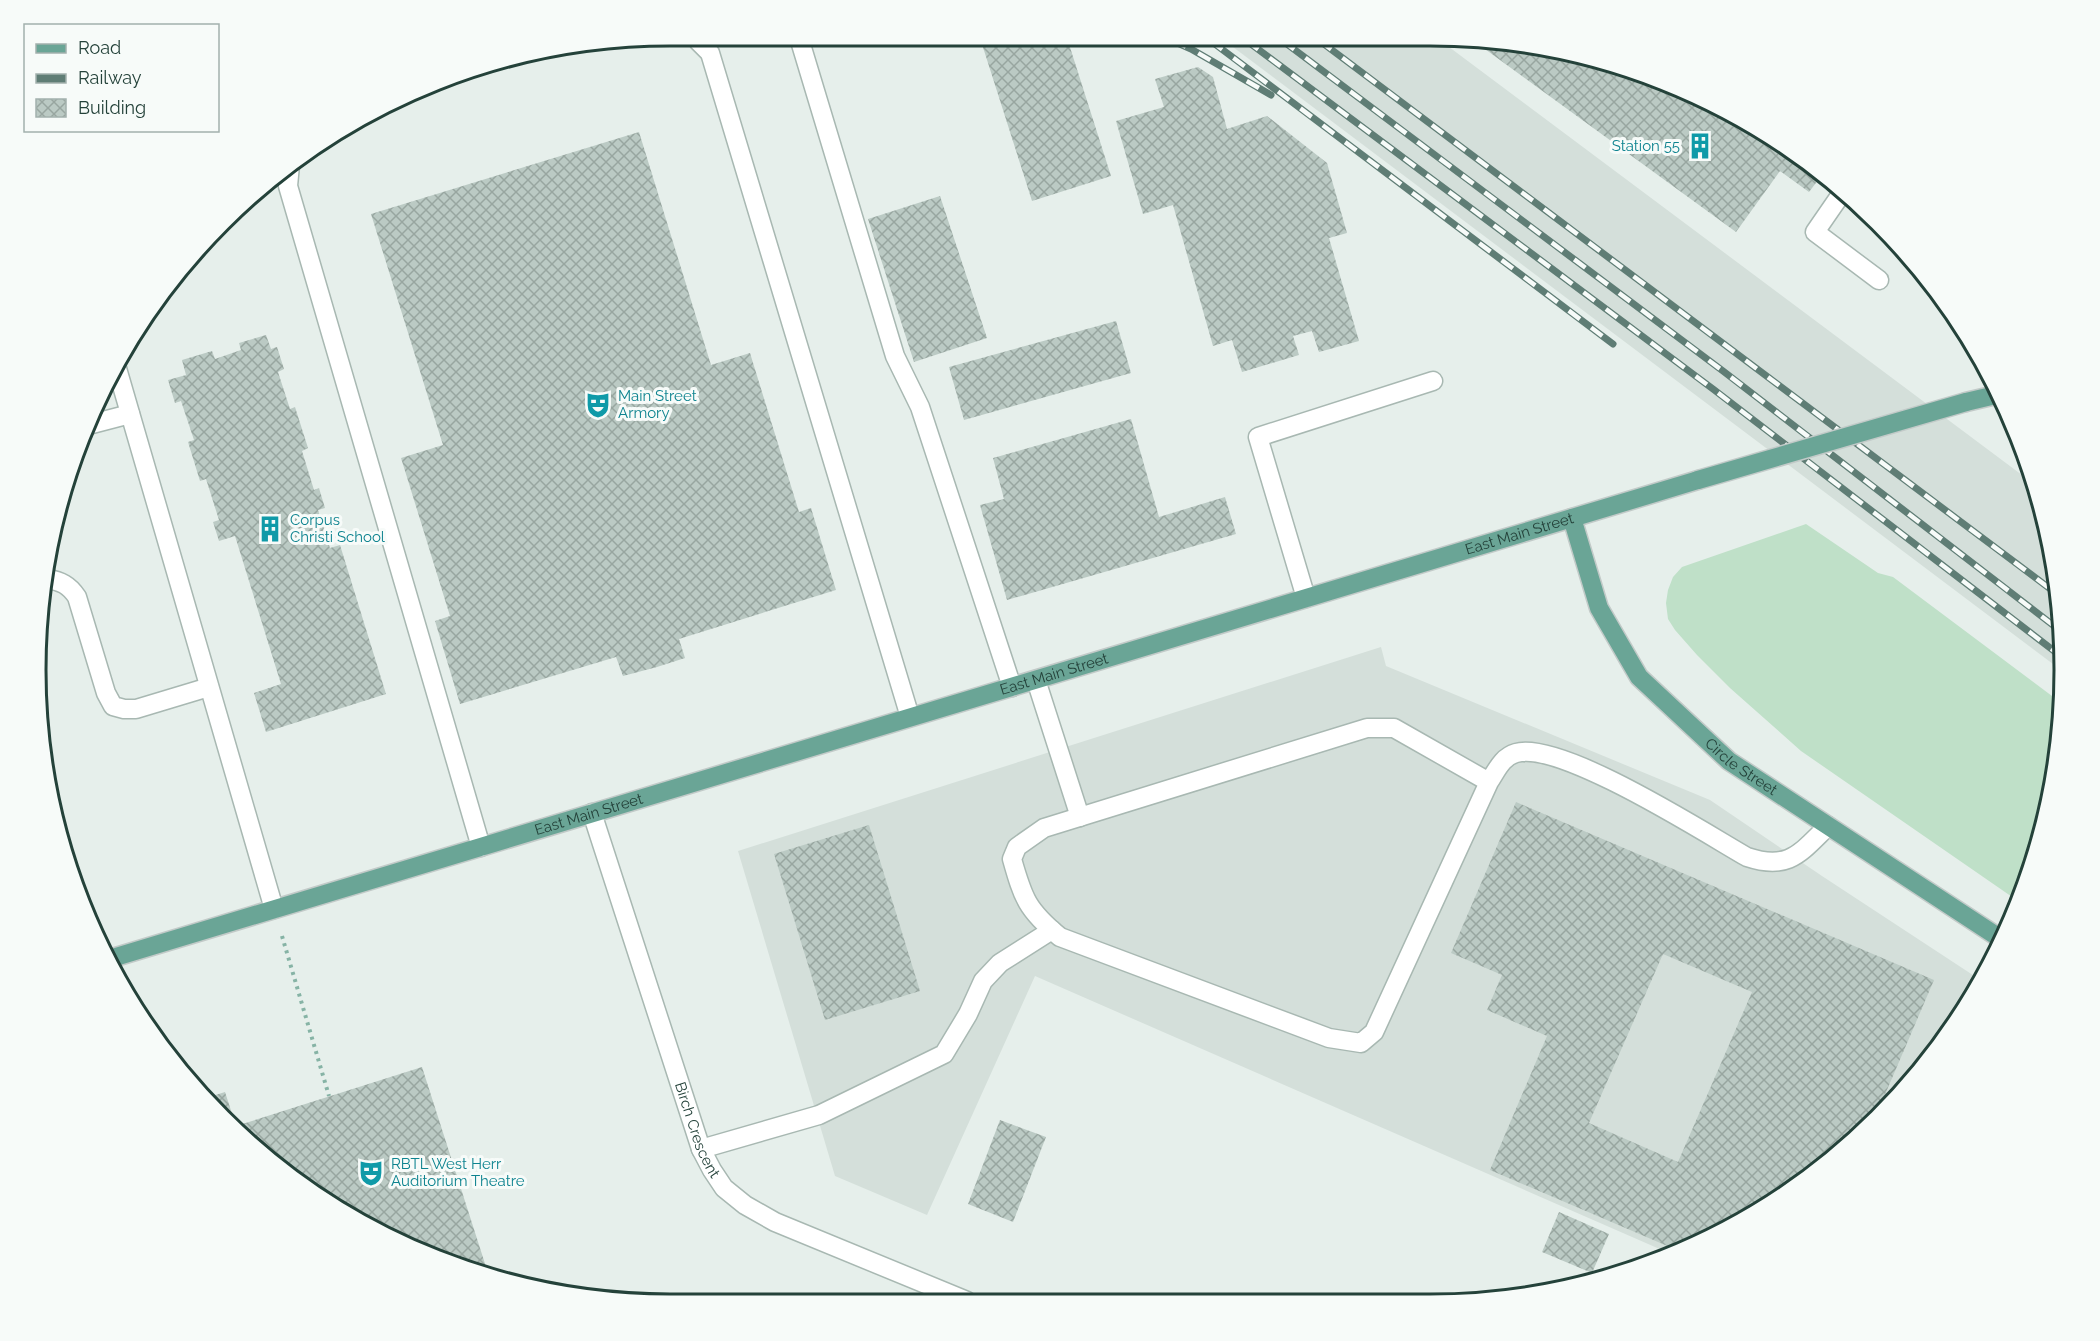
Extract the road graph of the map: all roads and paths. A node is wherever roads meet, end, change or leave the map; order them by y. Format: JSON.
{"nodes":[{"id":1,"x":702,"y":46,"type":"edge"},
{"id":2,"x":801,"y":46,"type":"edge"},
{"id":3,"x":289,"y":177,"type":"edge"},
{"id":4,"x":1838,"y":199,"type":"edge"},
{"id":5,"x":1879,"y":280,"type":"dead end"},
{"id":6,"x":120,"y":378,"type":"edge"},
{"id":7,"x":1432,"y":381,"type":"dead end"},
{"id":8,"x":1990,"y":396,"type":"edge"},
{"id":9,"x":130,"y":414,"type":"junction"},
{"id":10,"x":98,"y":422,"type":"edge"},
{"id":11,"x":1572,"y":518,"type":"junction"},
{"id":12,"x":53,"y":581,"type":"edge"},
{"id":13,"x":1306,"y":598,"type":"junction"},
{"id":14,"x":1036,"y":680,"type":"junction"},
{"id":15,"x":209,"y":687,"type":"junction"},
{"id":16,"x":1012,"y":687,"type":"junction"},
{"id":17,"x":910,"y":717,"type":"junction"},
{"id":18,"x":1489,"y":782,"type":"junction"},
{"id":19,"x":592,"y":813,"type":"junction"},
{"id":20,"x":1080,"y":817,"type":"junction"},
{"id":21,"x":1828,"y":826,"type":"junction"},
{"id":22,"x":481,"y":847,"type":"junction"},
{"id":23,"x":274,"y":909,"type":"junction"},
{"id":24,"x":1052,"y":930,"type":"junction"},
{"id":25,"x":1994,"y":935,"type":"edge"},
{"id":26,"x":117,"y":957,"type":"edge"},
{"id":27,"x":329,"y":1096,"type":"dead end"},
{"id":28,"x":701,"y":1149,"type":"junction"},
{"id":29,"x":950,"y":1294,"type":"edge"}],
"edges":[{"from":1,"to":17,"type":"street"},
{"from":2,"to":16,"type":"street"},
{"from":3,"to":22,"type":"street"},
{"from":4,"to":5,"type":"street"},
{"from":6,"to":9,"type":"street"},
{"from":7,"to":13,"type":"street"},
{"from":8,"to":11,"type":"main road","name":"East Main Street","bridge":true},
{"from":9,"to":10,"type":"street"},
{"from":9,"to":15,"type":"street"},
{"from":11,"to":13,"type":"main road","name":"East Main Street"},
{"from":11,"to":21,"type":"main road","name":"Circle Street"},
{"from":12,"to":15,"type":"street"},
{"from":13,"to":14,"type":"main road","name":"East Main Street"},
{"from":14,"to":16,"type":"main road","name":"East Main Street"},
{"from":14,"to":20,"type":"street"},
{"from":15,"to":23,"type":"street"},
{"from":16,"to":17,"type":"main road","name":"East Main Street"},
{"from":17,"to":19,"type":"main road","name":"East Main Street"},
{"from":18,"to":20,"type":"street"},
{"from":18,"to":21,"type":"street"},
{"from":18,"to":24,"type":"street"},
{"from":19,"to":22,"type":"main road","name":"East Main Street"},
{"from":19,"to":28,"type":"street","name":"Birch Crescent"},
{"from":20,"to":24,"type":"street"},
{"from":21,"to":25,"type":"main road","name":"Circle Street"},
{"from":22,"to":23,"type":"main road","name":"East Main Street"},
{"from":23,"to":26,"type":"main road","name":"East Main Street"},
{"from":23,"to":27,"type":"path"},
{"from":24,"to":28,"type":"street"},
{"from":28,"to":29,"type":"street","name":"Birch Crescent"}]}
